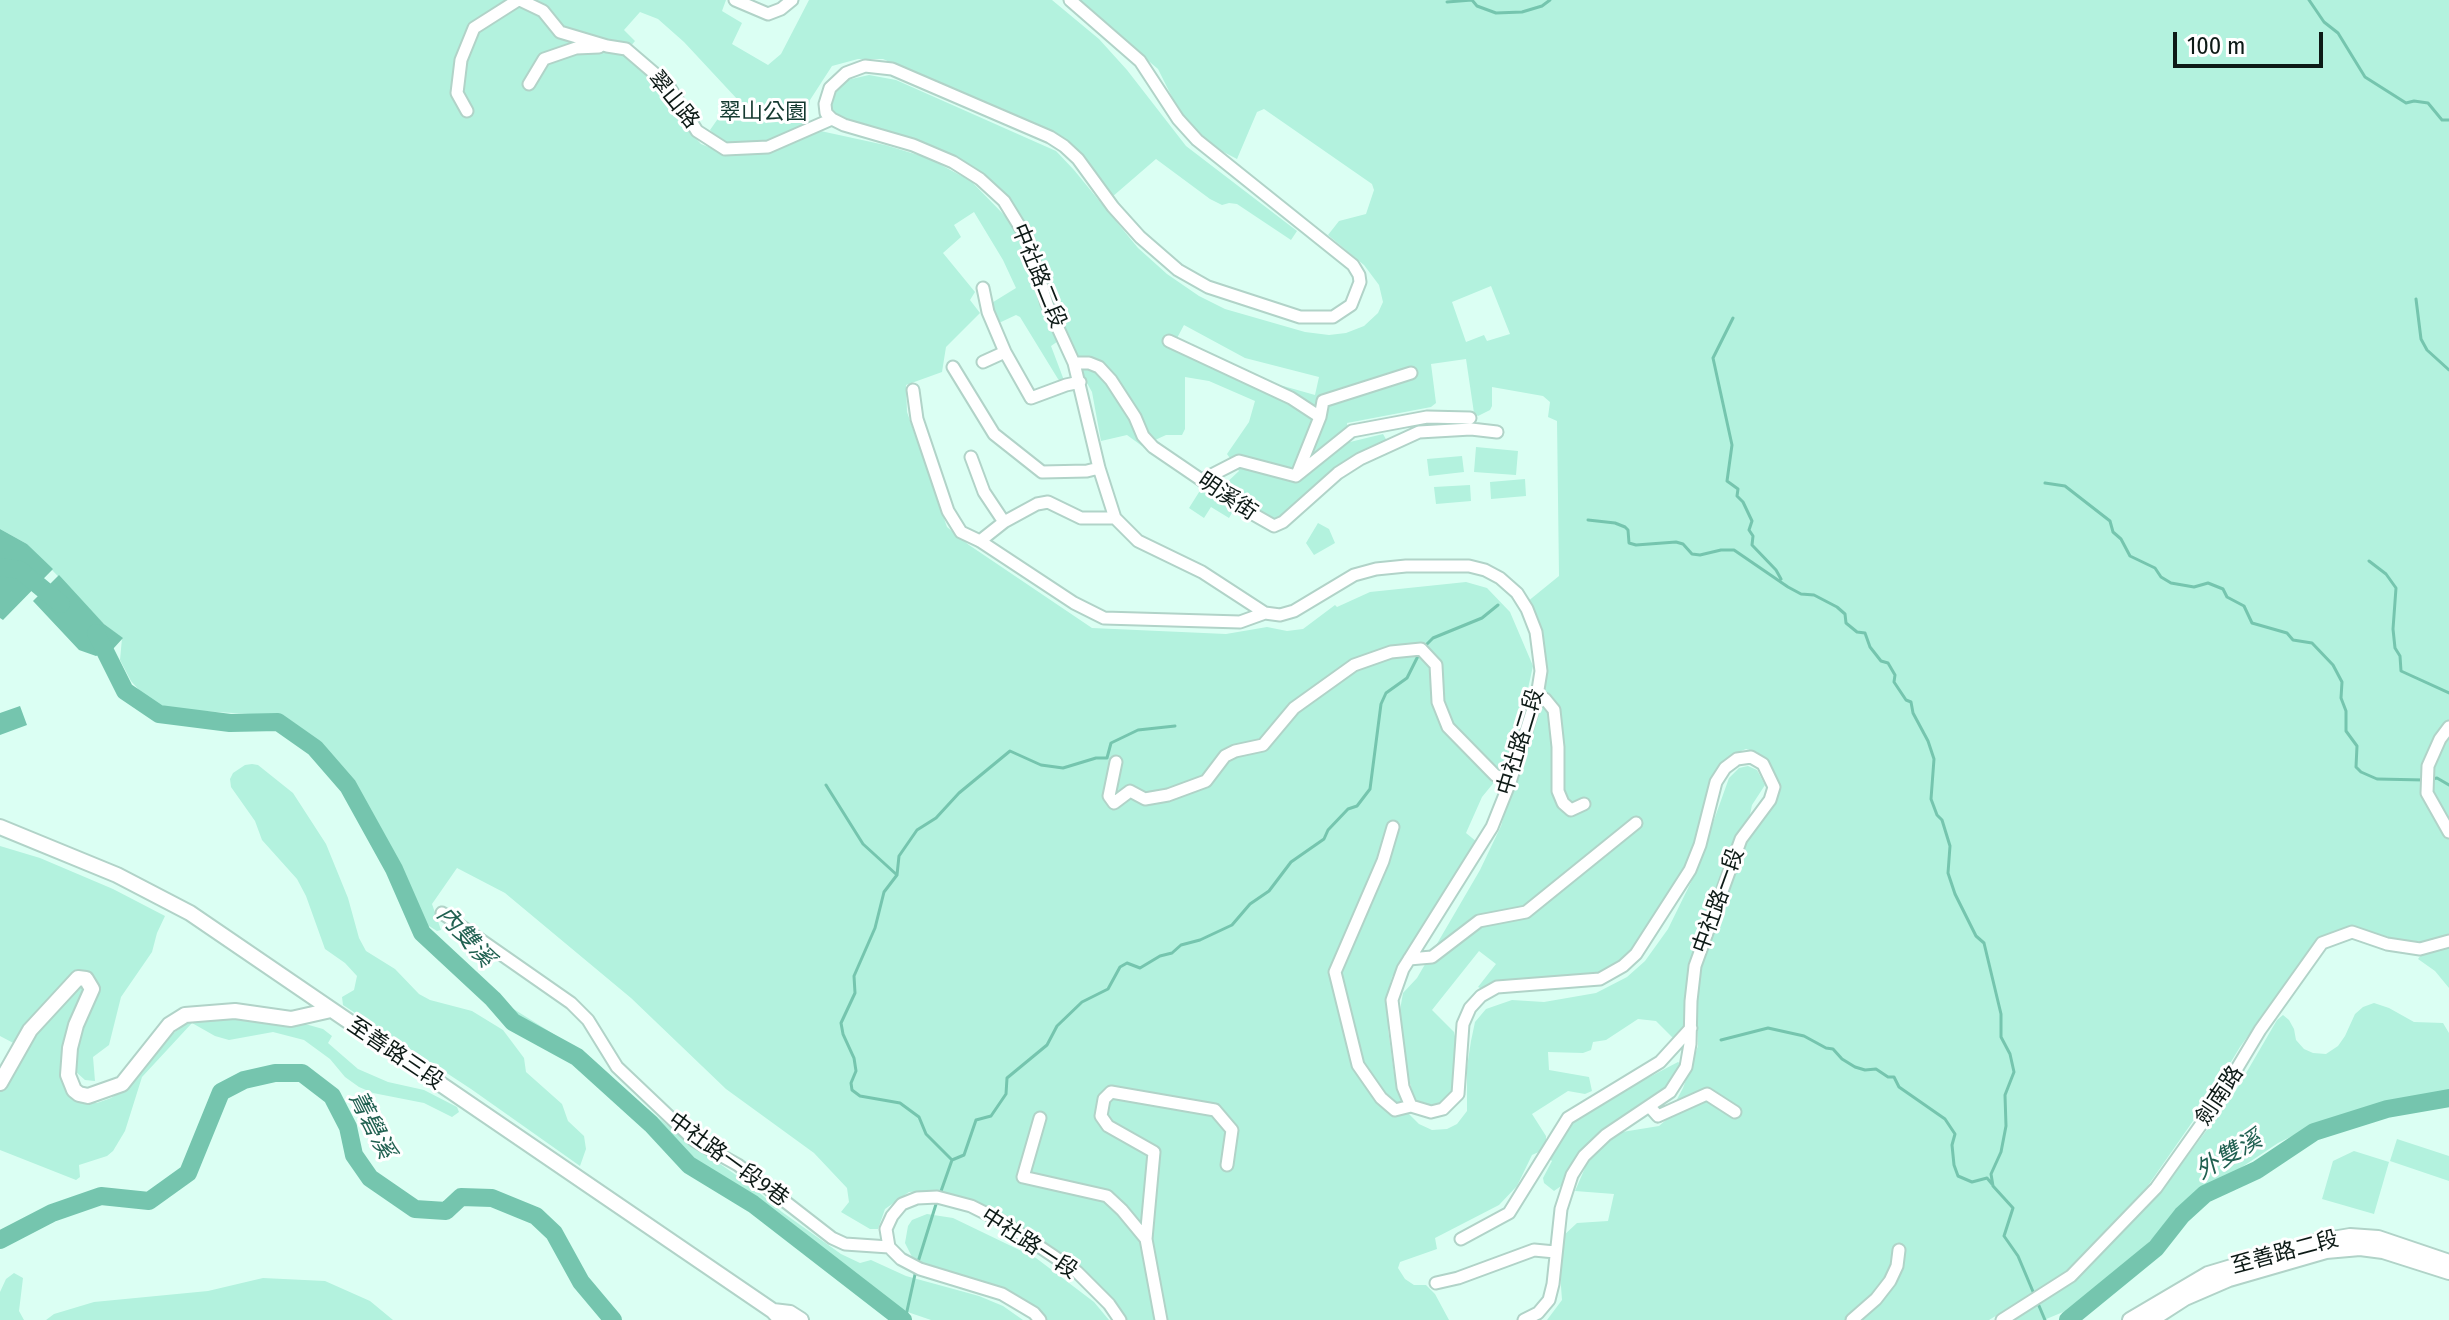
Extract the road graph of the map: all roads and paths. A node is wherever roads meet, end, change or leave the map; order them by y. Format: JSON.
{"nodes":[{"id":1,"x":519,"y":0,"type":"edge"},
{"id":2,"x":735,"y":0,"type":"edge"},
{"id":3,"x":792,"y":0,"type":"edge"},
{"id":4,"x":1070,"y":0,"type":"edge"},
{"id":5,"x":607,"y":46,"type":"junction"},
{"id":6,"x":529,"y":84,"type":"dead end"},
{"id":7,"x":467,"y":111,"type":"dead end"},
{"id":8,"x":832,"y":119,"type":"junction"},
{"id":9,"x":983,"y":288,"type":"dead end"},
{"id":10,"x":1169,"y":341,"type":"dead end"},
{"id":11,"x":1005,"y":352,"type":"junction"},
{"id":12,"x":983,"y":362,"type":"dead end"},
{"id":13,"x":1074,"y":363,"type":"junction"},
{"id":14,"x":953,"y":367,"type":"dead end"},
{"id":15,"x":1411,"y":373,"type":"dead end"},
{"id":16,"x":1080,"y":382,"type":"junction"},
{"id":17,"x":913,"y":390,"type":"dead end"},
{"id":18,"x":1320,"y":417,"type":"junction"},
{"id":19,"x":1470,"y":418,"type":"dead end"},
{"id":20,"x":1497,"y":432,"type":"dead end"},
{"id":21,"x":971,"y":457,"type":"dead end"},
{"id":22,"x":1099,"y":468,"type":"junction"},
{"id":23,"x":1296,"y":476,"type":"junction"},
{"id":24,"x":1202,"y":480,"type":"junction"},
{"id":25,"x":1115,"y":518,"type":"junction"},
{"id":26,"x":1004,"y":522,"type":"junction"},
{"id":27,"x":980,"y":541,"type":"junction"},
{"id":28,"x":1265,"y":613,"type":"junction"},
{"id":29,"x":1537,"y":696,"type":"junction"},
{"id":30,"x":2449,"y":727,"type":"edge"},
{"id":31,"x":1116,"y":762,"type":"dead end"},
{"id":32,"x":1510,"y":782,"type":"junction"},
{"id":33,"x":1584,"y":804,"type":"dead end"},
{"id":34,"x":1636,"y":823,"type":"dead end"},
{"id":35,"x":0,"y":827,"type":"edge"},
{"id":36,"x":1393,"y":827,"type":"dead end"},
{"id":37,"x":2449,"y":832,"type":"edge"},
{"id":38,"x":442,"y":913,"type":"dead end"},
{"id":39,"x":2449,"y":941,"type":"edge"},
{"id":40,"x":1409,"y":959,"type":"junction"},
{"id":41,"x":331,"y":1010,"type":"junction"},
{"id":42,"x":1691,"y":1027,"type":"junction"},
{"id":43,"x":0,"y":1083,"type":"edge"},
{"id":44,"x":1411,"y":1106,"type":"junction"},
{"id":45,"x":1650,"y":1107,"type":"junction"},
{"id":46,"x":1735,"y":1112,"type":"dead end"},
{"id":47,"x":1040,"y":1118,"type":"dead end"},
{"id":48,"x":1227,"y":1165,"type":"dead end"},
{"id":49,"x":1146,"y":1239,"type":"junction"},
{"id":50,"x":1461,"y":1239,"type":"dead end"},
{"id":51,"x":889,"y":1247,"type":"junction"},
{"id":52,"x":1899,"y":1250,"type":"dead end"},
{"id":53,"x":1555,"y":1252,"type":"junction"},
{"id":54,"x":2449,"y":1262,"type":"edge"},
{"id":55,"x":2449,"y":1272,"type":"edge"},
{"id":56,"x":1436,"y":1283,"type":"dead end"},
{"id":57,"x":777,"y":1316,"type":"edge"},
{"id":58,"x":801,"y":1320,"type":"edge"},
{"id":59,"x":1040,"y":1320,"type":"edge"},
{"id":60,"x":1120,"y":1320,"type":"edge"},
{"id":61,"x":1161,"y":1320,"type":"edge"},
{"id":62,"x":1524,"y":1320,"type":"edge"},
{"id":63,"x":1852,"y":1320,"type":"edge"},
{"id":64,"x":2002,"y":1320,"type":"edge"},
{"id":65,"x":2130,"y":1320,"type":"edge"},
{"id":66,"x":2151,"y":1320,"type":"edge"}],
"edges":[{"from":1,"to":5,"type":"street","name":"翠山路"},
{"from":1,"to":7,"type":"street"},
{"from":2,"to":3,"type":"street"},
{"from":4,"to":8,"type":"street"},
{"from":5,"to":6,"type":"street"},
{"from":5,"to":8,"type":"street","name":"翠山路"},
{"from":8,"to":13,"type":"street","name":"中社路二段"},
{"from":9,"to":11,"type":"street"},
{"from":10,"to":18,"type":"street"},
{"from":11,"to":12,"type":"street"},
{"from":11,"to":16,"type":"street"},
{"from":13,"to":16,"type":"street","name":"中社路二段"},
{"from":13,"to":24,"type":"street","name":"明溪街"},
{"from":14,"to":22,"type":"street"},
{"from":15,"to":18,"type":"street"},
{"from":16,"to":22,"type":"street","name":"中社路二段"},
{"from":17,"to":27,"type":"street","name":"中社路二段"},
{"from":18,"to":23,"type":"street"},
{"from":19,"to":23,"type":"street"},
{"from":20,"to":24,"type":"street","name":"明溪街"},
{"from":21,"to":26,"type":"street"},
{"from":22,"to":25,"type":"street","name":"中社路二段"},
{"from":23,"to":24,"type":"street"},
{"from":25,"to":26,"type":"street"},
{"from":25,"to":28,"type":"street"},
{"from":26,"to":27,"type":"street"},
{"from":27,"to":28,"type":"street","name":"中社路二段"},
{"from":28,"to":29,"type":"street","name":"中社路二段"},
{"from":29,"to":32,"type":"street","name":"中社路二段"},
{"from":29,"to":33,"type":"street"},
{"from":30,"to":37,"type":"street"},
{"from":31,"to":32,"type":"street"},
{"from":32,"to":40,"type":"street","name":"中社路二段"},
{"from":34,"to":40,"type":"street"},
{"from":35,"to":41,"type":"street","name":"至善路三段"},
{"from":36,"to":44,"type":"street"},
{"from":38,"to":51,"type":"street","name":"中社路一段9巷"},
{"from":39,"to":64,"type":"street","name":"劍南路"},
{"from":40,"to":44,"type":"street","name":"中社路二段"},
{"from":41,"to":43,"type":"street"},
{"from":41,"to":57,"type":"street","name":"至善路三段"},
{"from":42,"to":44,"type":"street","name":"中社路一段"},
{"from":42,"to":45,"type":"street","name":"中社路一段"},
{"from":42,"to":50,"type":"street"},
{"from":45,"to":46,"type":"street"},
{"from":45,"to":53,"type":"street","name":"中社路一段"},
{"from":47,"to":49,"type":"street"},
{"from":48,"to":49,"type":"street"},
{"from":49,"to":61,"type":"street"},
{"from":51,"to":59,"type":"street"},
{"from":51,"to":60,"type":"street","name":"中社路一段"},
{"from":52,"to":63,"type":"street"},
{"from":53,"to":56,"type":"street"},
{"from":53,"to":62,"type":"street","name":"中社路一段"},
{"from":54,"to":65,"type":"street","name":"至善路二段"},
{"from":55,"to":66,"type":"street","name":"至善路二段"},
{"from":57,"to":58,"type":"street","name":"至善路三段"}]}
